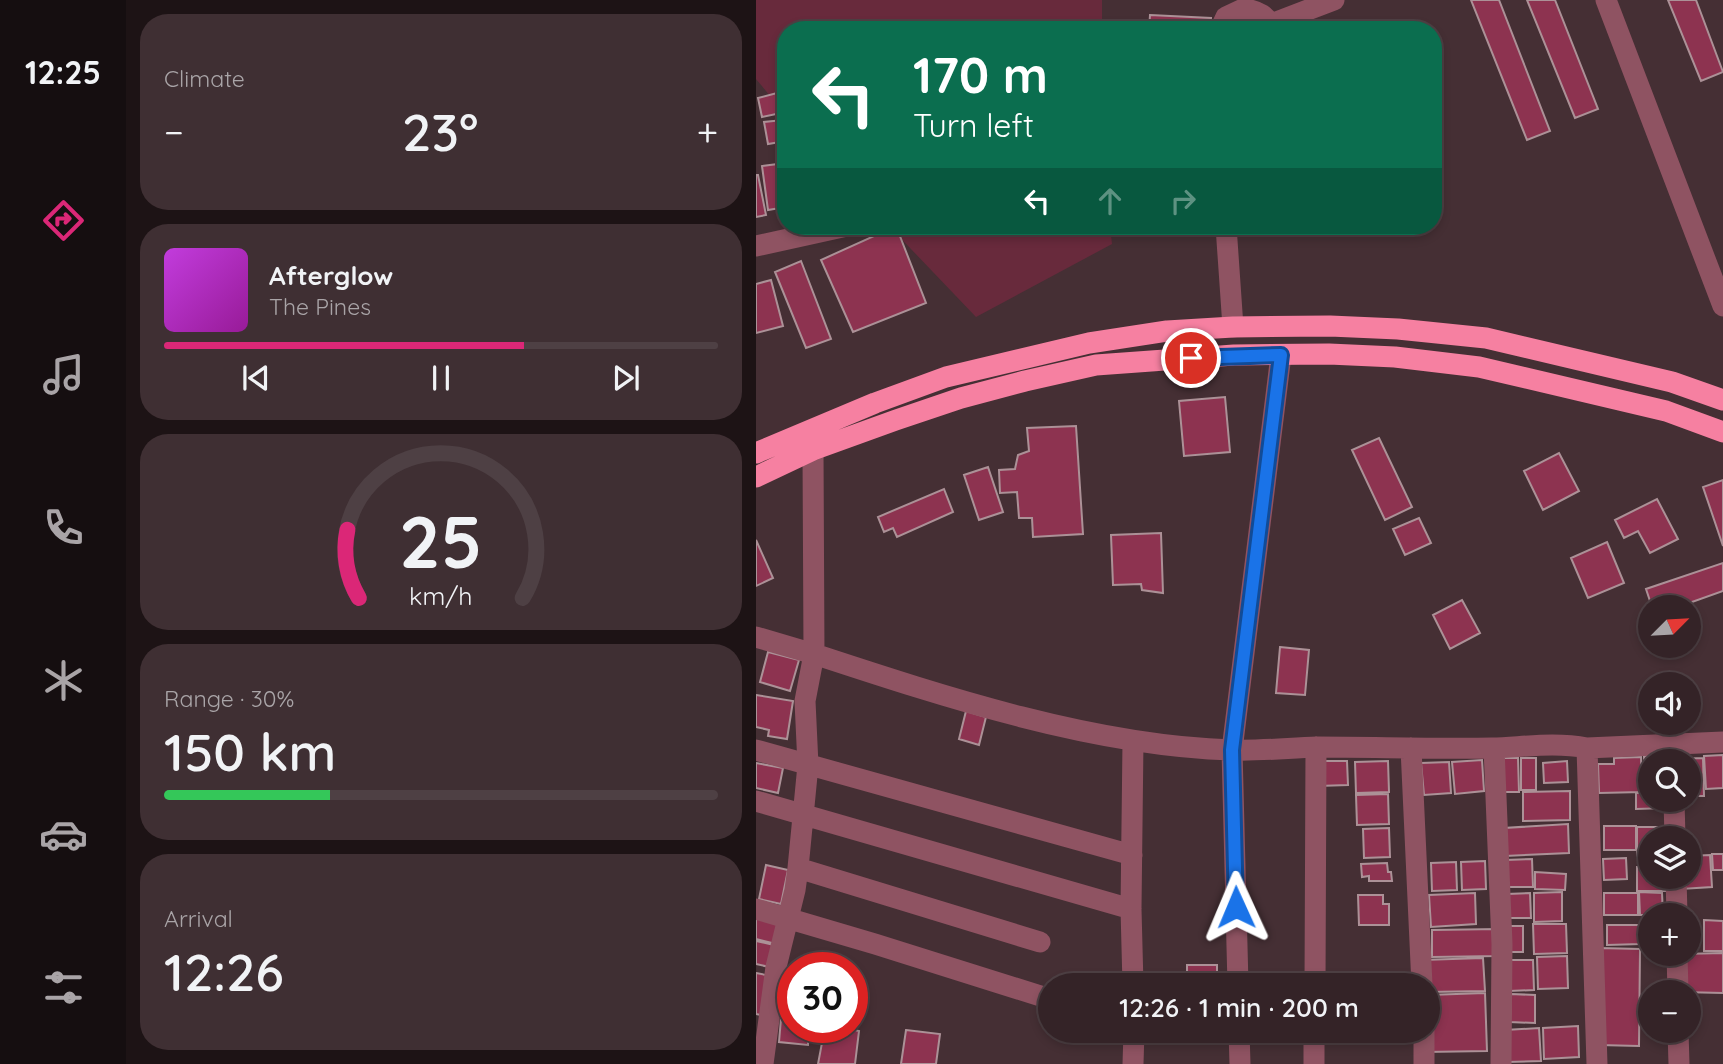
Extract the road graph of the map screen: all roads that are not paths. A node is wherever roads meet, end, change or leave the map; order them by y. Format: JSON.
{"nodes":[{"id":1,"x":1334,"y":0,"type":"edge"},
{"id":2,"x":1605,"y":0,"type":"edge"},
{"id":3,"x":1232,"y":6,"type":"edge"},
{"id":4,"x":1266,"y":21,"type":"edge"},
{"id":5,"x":1285,"y":21,"type":"edge"},
{"id":6,"x":806,"y":235,"type":"edge"},
{"id":7,"x":1227,"y":235,"type":"edge"},
{"id":8,"x":756,"y":246,"type":"edge"},
{"id":9,"x":1723,"y":306,"type":"edge"},
{"id":10,"x":1233,"y":327,"type":"junction"},
{"id":11,"x":1281,"y":355,"type":"junction"},
{"id":12,"x":913,"y":388,"type":"junction"},
{"id":13,"x":1723,"y":400,"type":"edge"},
{"id":14,"x":919,"y":413,"type":"junction"},
{"id":15,"x":1723,"y":432,"type":"edge"},
{"id":16,"x":813,"y":450,"type":"junction"},
{"id":17,"x":756,"y":453,"type":"edge"},
{"id":18,"x":756,"y":477,"type":"edge"},
{"id":19,"x":756,"y":637,"type":"edge"},
{"id":20,"x":814,"y":654,"type":"junction"},
{"id":21,"x":1133,"y":741,"type":"junction"},
{"id":22,"x":1723,"y":742,"type":"edge"},
{"id":23,"x":1316,"y":747,"type":"junction"},
{"id":24,"x":1411,"y":748,"type":"junction"},
{"id":25,"x":1494,"y":748,"type":"junction"},
{"id":26,"x":1587,"y":748,"type":"junction"},
{"id":27,"x":1691,"y":749,"type":"edge"},
{"id":28,"x":756,"y":750,"type":"edge"},
{"id":29,"x":1232,"y":750,"type":"junction"},
{"id":30,"x":1638,"y":751,"type":"edge"},
{"id":31,"x":808,"y":765,"type":"junction"},
{"id":32,"x":756,"y":801,"type":"edge"},
{"id":33,"x":805,"y":814,"type":"junction"},
{"id":34,"x":1132,"y":855,"type":"junction"},
{"id":35,"x":798,"y":868,"type":"junction"},
{"id":36,"x":756,"y":909,"type":"edge"},
{"id":37,"x":1130,"y":909,"type":"junction"},
{"id":38,"x":788,"y":918,"type":"junction"},
{"id":39,"x":1040,"y":942,"type":"dead end"},
{"id":40,"x":1133,"y":973,"type":"edge"},
{"id":41,"x":1238,"y":973,"type":"edge"},
{"id":42,"x":1315,"y":973,"type":"edge"},
{"id":43,"x":1421,"y":973,"type":"edge"},
{"id":44,"x":1038,"y":995,"type":"edge"},
{"id":45,"x":1133,"y":1043,"type":"edge"},
{"id":46,"x":1239,"y":1043,"type":"edge"},
{"id":47,"x":1314,"y":1043,"type":"edge"},
{"id":48,"x":1424,"y":1043,"type":"edge"},
{"id":49,"x":1678,"y":1043,"type":"edge"},
{"id":50,"x":763,"y":1064,"type":"edge"},
{"id":51,"x":1133,"y":1064,"type":"edge"},
{"id":52,"x":1240,"y":1064,"type":"edge"},
{"id":53,"x":1314,"y":1064,"type":"edge"},
{"id":54,"x":1424,"y":1064,"type":"edge"},
{"id":55,"x":1501,"y":1064,"type":"edge"},
{"id":56,"x":1597,"y":1064,"type":"edge"},
{"id":57,"x":1679,"y":1064,"type":"edge"}],
"edges":[{"from":1,"to":5,"type":"street"},
{"from":2,"to":9,"type":"street"},
{"from":3,"to":4,"type":"street"},
{"from":6,"to":8,"type":"street"},
{"from":7,"to":10,"type":"street"},
{"from":10,"to":12,"type":"highway"},
{"from":10,"to":13,"type":"highway"},
{"from":11,"to":14,"type":"highway"},
{"from":11,"to":15,"type":"highway"},
{"from":11,"to":29,"type":"street"},
{"from":12,"to":14,"type":"highway"},
{"from":12,"to":17,"type":"highway"},
{"from":14,"to":16,"type":"highway"},
{"from":16,"to":18,"type":"highway"},
{"from":16,"to":20,"type":"street"},
{"from":19,"to":20,"type":"street"},
{"from":20,"to":21,"type":"street"},
{"from":20,"to":31,"type":"street"},
{"from":21,"to":29,"type":"street"},
{"from":21,"to":34,"type":"street"},
{"from":22,"to":27,"type":"street"},
{"from":23,"to":24,"type":"street"},
{"from":23,"to":29,"type":"street"},
{"from":23,"to":42,"type":"street"},
{"from":24,"to":25,"type":"street"},
{"from":24,"to":43,"type":"street"},
{"from":25,"to":26,"type":"street"},
{"from":25,"to":55,"type":"street"},
{"from":26,"to":30,"type":"street"},
{"from":26,"to":56,"type":"street"},
{"from":28,"to":31,"type":"street"},
{"from":29,"to":41,"type":"street"},
{"from":31,"to":33,"type":"street"},
{"from":31,"to":34,"type":"street"},
{"from":32,"to":33,"type":"street"},
{"from":33,"to":35,"type":"street"},
{"from":33,"to":37,"type":"street"},
{"from":34,"to":37,"type":"street"},
{"from":35,"to":38,"type":"street"},
{"from":35,"to":39,"type":"street"},
{"from":36,"to":38,"type":"street"},
{"from":37,"to":40,"type":"street"},
{"from":38,"to":44,"type":"street"},
{"from":38,"to":50,"type":"street"},
{"from":45,"to":51,"type":"street"},
{"from":46,"to":52,"type":"street"},
{"from":47,"to":53,"type":"street"},
{"from":48,"to":54,"type":"street"},
{"from":49,"to":57,"type":"street"}]}
